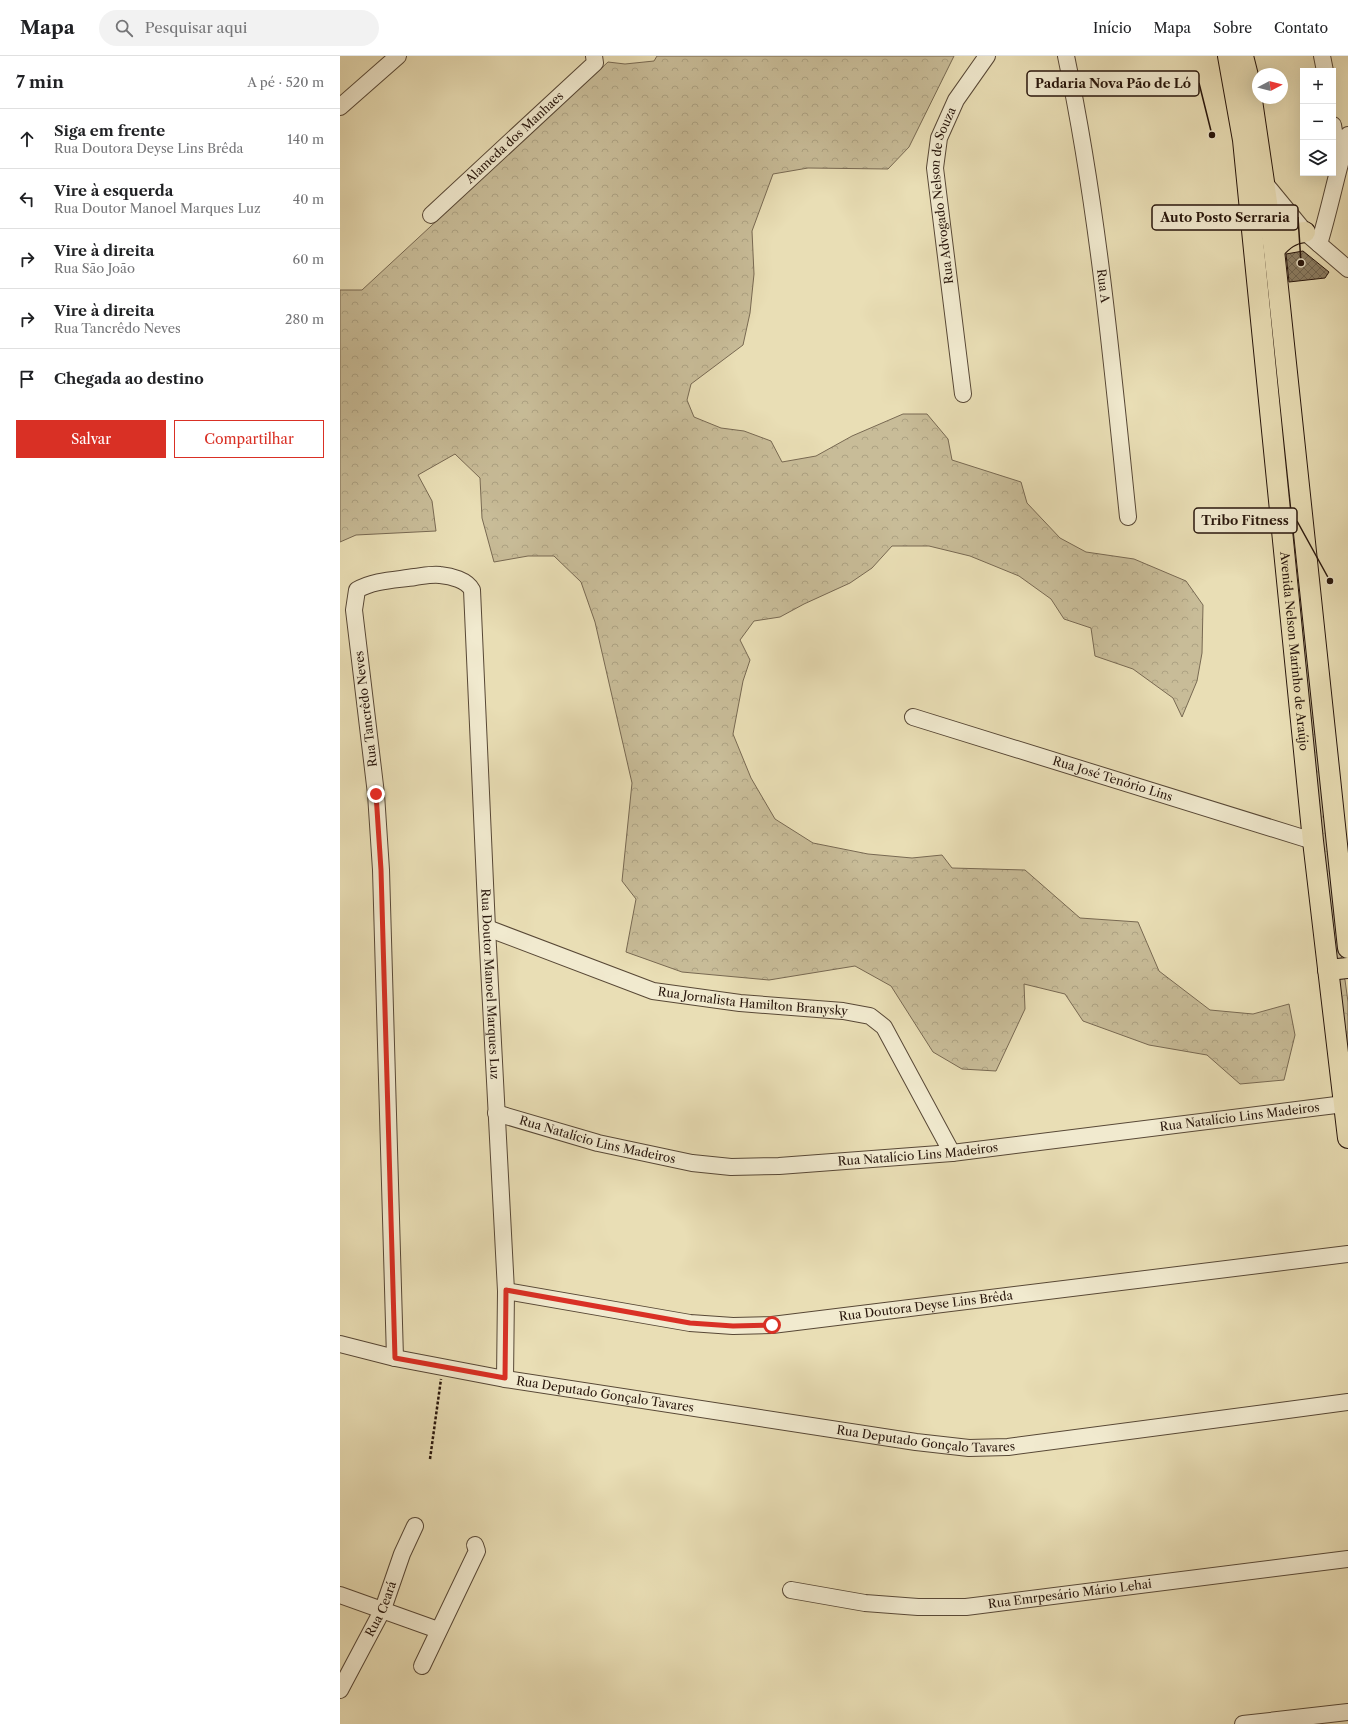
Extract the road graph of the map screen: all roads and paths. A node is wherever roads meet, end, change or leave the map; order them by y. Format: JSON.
{"nodes":[{"id":1,"x":398,"y":56,"type":"edge"},
{"id":2,"x":987,"y":56,"type":"edge"},
{"id":3,"x":1066,"y":56,"type":"edge"},
{"id":4,"x":1228,"y":56,"type":"edge"},
{"id":5,"x":1244,"y":56,"type":"edge"},
{"id":6,"x":1322,"y":56,"type":"edge"},
{"id":7,"x":595,"y":57,"type":"edge"},
{"id":8,"x":1324,"y":68,"type":"edge"},
{"id":9,"x":340,"y":107,"type":"edge"},
{"id":10,"x":1348,"y":135,"type":"edge"},
{"id":11,"x":1243,"y":140,"type":"junction"},
{"id":12,"x":1335,"y":140,"type":"edge"},
{"id":13,"x":1339,"y":163,"type":"junction"},
{"id":14,"x":1264,"y":183,"type":"junction"},
{"id":15,"x":431,"y":215,"type":"dead end"},
{"id":16,"x":1312,"y":238,"type":"junction"},
{"id":17,"x":1274,"y":250,"type":"junction"},
{"id":18,"x":1348,"y":270,"type":"edge"},
{"id":19,"x":963,"y":394,"type":"dead end"},
{"id":20,"x":1128,"y":517,"type":"dead end"},
{"id":21,"x":1287,"y":577,"type":"junction"},
{"id":22,"x":1310,"y":578,"type":"junction"},
{"id":23,"x":472,"y":590,"type":"joint"},
{"id":24,"x":913,"y":717,"type":"dead end"},
{"id":25,"x":1313,"y":842,"type":"junction"},
{"id":26,"x":487,"y":928,"type":"junction"},
{"id":27,"x":1348,"y":948,"type":"edge"},
{"id":28,"x":1348,"y":968,"type":"edge"},
{"id":29,"x":1328,"y":970,"type":"junction"},
{"id":30,"x":1344,"y":1104,"type":"junction"},
{"id":31,"x":496,"y":1113,"type":"junction"},
{"id":32,"x":1348,"y":1138,"type":"edge"},
{"id":33,"x":952,"y":1153,"type":"junction"},
{"id":34,"x":1348,"y":1254,"type":"edge"},
{"id":35,"x":506,"y":1290,"type":"junction"},
{"id":36,"x":340,"y":1344,"type":"edge"},
{"id":37,"x":395,"y":1358,"type":"junction"},
{"id":38,"x":442,"y":1367,"type":"junction"},
{"id":39,"x":505,"y":1378,"type":"junction"},
{"id":40,"x":1348,"y":1402,"type":"edge"},
{"id":41,"x":430,"y":1459,"type":"dead end"},
{"id":42,"x":416,"y":1526,"type":"dead end"},
{"id":43,"x":475,"y":1545,"type":"dead end"},
{"id":44,"x":1348,"y":1560,"type":"edge"},
{"id":45,"x":791,"y":1590,"type":"dead end"},
{"id":46,"x":340,"y":1595,"type":"edge"},
{"id":47,"x":383,"y":1609,"type":"junction"},
{"id":48,"x":438,"y":1630,"type":"junction"},
{"id":49,"x":422,"y":1666,"type":"dead end"},
{"id":50,"x":340,"y":1690,"type":"edge"},
{"id":51,"x":1348,"y":1712,"type":"edge"},
{"id":52,"x":1243,"y":1724,"type":"edge"}],
"edges":[{"from":1,"to":9,"type":"street"},
{"from":2,"to":19,"type":"street","name":"Rua Advogado Nelson de Souza"},
{"from":3,"to":20,"type":"street","name":"Rua A"},
{"from":4,"to":11,"type":"main road","name":"Avenida Nelson Marinho de Araújo"},
{"from":5,"to":14,"type":"main road","name":"Avenida Nelson Marinho de Araújo"},
{"from":6,"to":8,"type":"street"},
{"from":7,"to":15,"type":"street","name":"Alameda dos Manhaes"},
{"from":10,"to":13,"type":"street"},
{"from":11,"to":14,"type":"street"},
{"from":11,"to":21,"type":"main road","name":"Avenida Nelson Marinho de Araújo"},
{"from":12,"to":13,"type":"street"},
{"from":13,"to":16,"type":"street"},
{"from":14,"to":16,"type":"street"},
{"from":14,"to":17,"type":"main road","name":"Avenida Nelson Marinho de Araújo"},
{"from":16,"to":17,"type":"main road"},
{"from":16,"to":18,"type":"street"},
{"from":17,"to":22,"type":"main road","name":"Avenida Nelson Marinho de Araújo"},
{"from":21,"to":22,"type":"main road"},
{"from":21,"to":25,"type":"main road","name":"Avenida Nelson Marinho de Araújo"},
{"from":22,"to":27,"type":"main road","name":"Avenida Nelson Marinho de Araújo"},
{"from":23,"to":26,"type":"street","name":"Rua Doutor Manoel Marques Luz"},
{"from":23,"to":37,"type":"street","name":"Rua Tancrêdo Neves"},
{"from":24,"to":25,"type":"street","name":"Rua José Tenório Lins"},
{"from":25,"to":29,"type":"main road","name":"Avenida Nelson Marinho de Araújo"},
{"from":26,"to":31,"type":"street","name":"Rua Doutor Manoel Marques Luz"},
{"from":26,"to":33,"type":"street","name":"Rua Jornalista Hamilton Branysky"},
{"from":28,"to":29,"type":"main road"},
{"from":29,"to":30,"type":"main road","name":"Avenida Nelson Marinho de Araújo"},
{"from":30,"to":32,"type":"main road","name":"Avenida Nelson Marinho de Araújo"},
{"from":30,"to":33,"type":"street","name":"Rua Natalício Lins Madeiros"},
{"from":31,"to":33,"type":"street","name":"Rua Natalício Lins Madeiros"},
{"from":31,"to":35,"type":"street","name":"Rua Doutor Manoel Marques Luz"},
{"from":34,"to":35,"type":"street","name":"Rua Doutora Deyse Lins Brêda"},
{"from":35,"to":39,"type":"street","name":"Rua Doutor Manoel Marques Luz"},
{"from":36,"to":37,"type":"street","name":"Rua Deputado Gonçalo Tavares"},
{"from":37,"to":38,"type":"street","name":"Rua Deputado Gonçalo Tavares"},
{"from":38,"to":39,"type":"street","name":"Rua Deputado Gonçalo Tavares"},
{"from":38,"to":41,"type":"path"},
{"from":39,"to":40,"type":"street","name":"Rua Deputado Gonçalo Tavares"},
{"from":42,"to":47,"type":"street","name":"Rua Ceará"},
{"from":43,"to":48,"type":"street"},
{"from":44,"to":45,"type":"street","name":"Rua Emrpesário Mário Lehai"},
{"from":46,"to":47,"type":"street"},
{"from":47,"to":48,"type":"street"},
{"from":47,"to":50,"type":"street","name":"Rua Ceará"},
{"from":48,"to":49,"type":"street"},
{"from":51,"to":52,"type":"street"}]}
